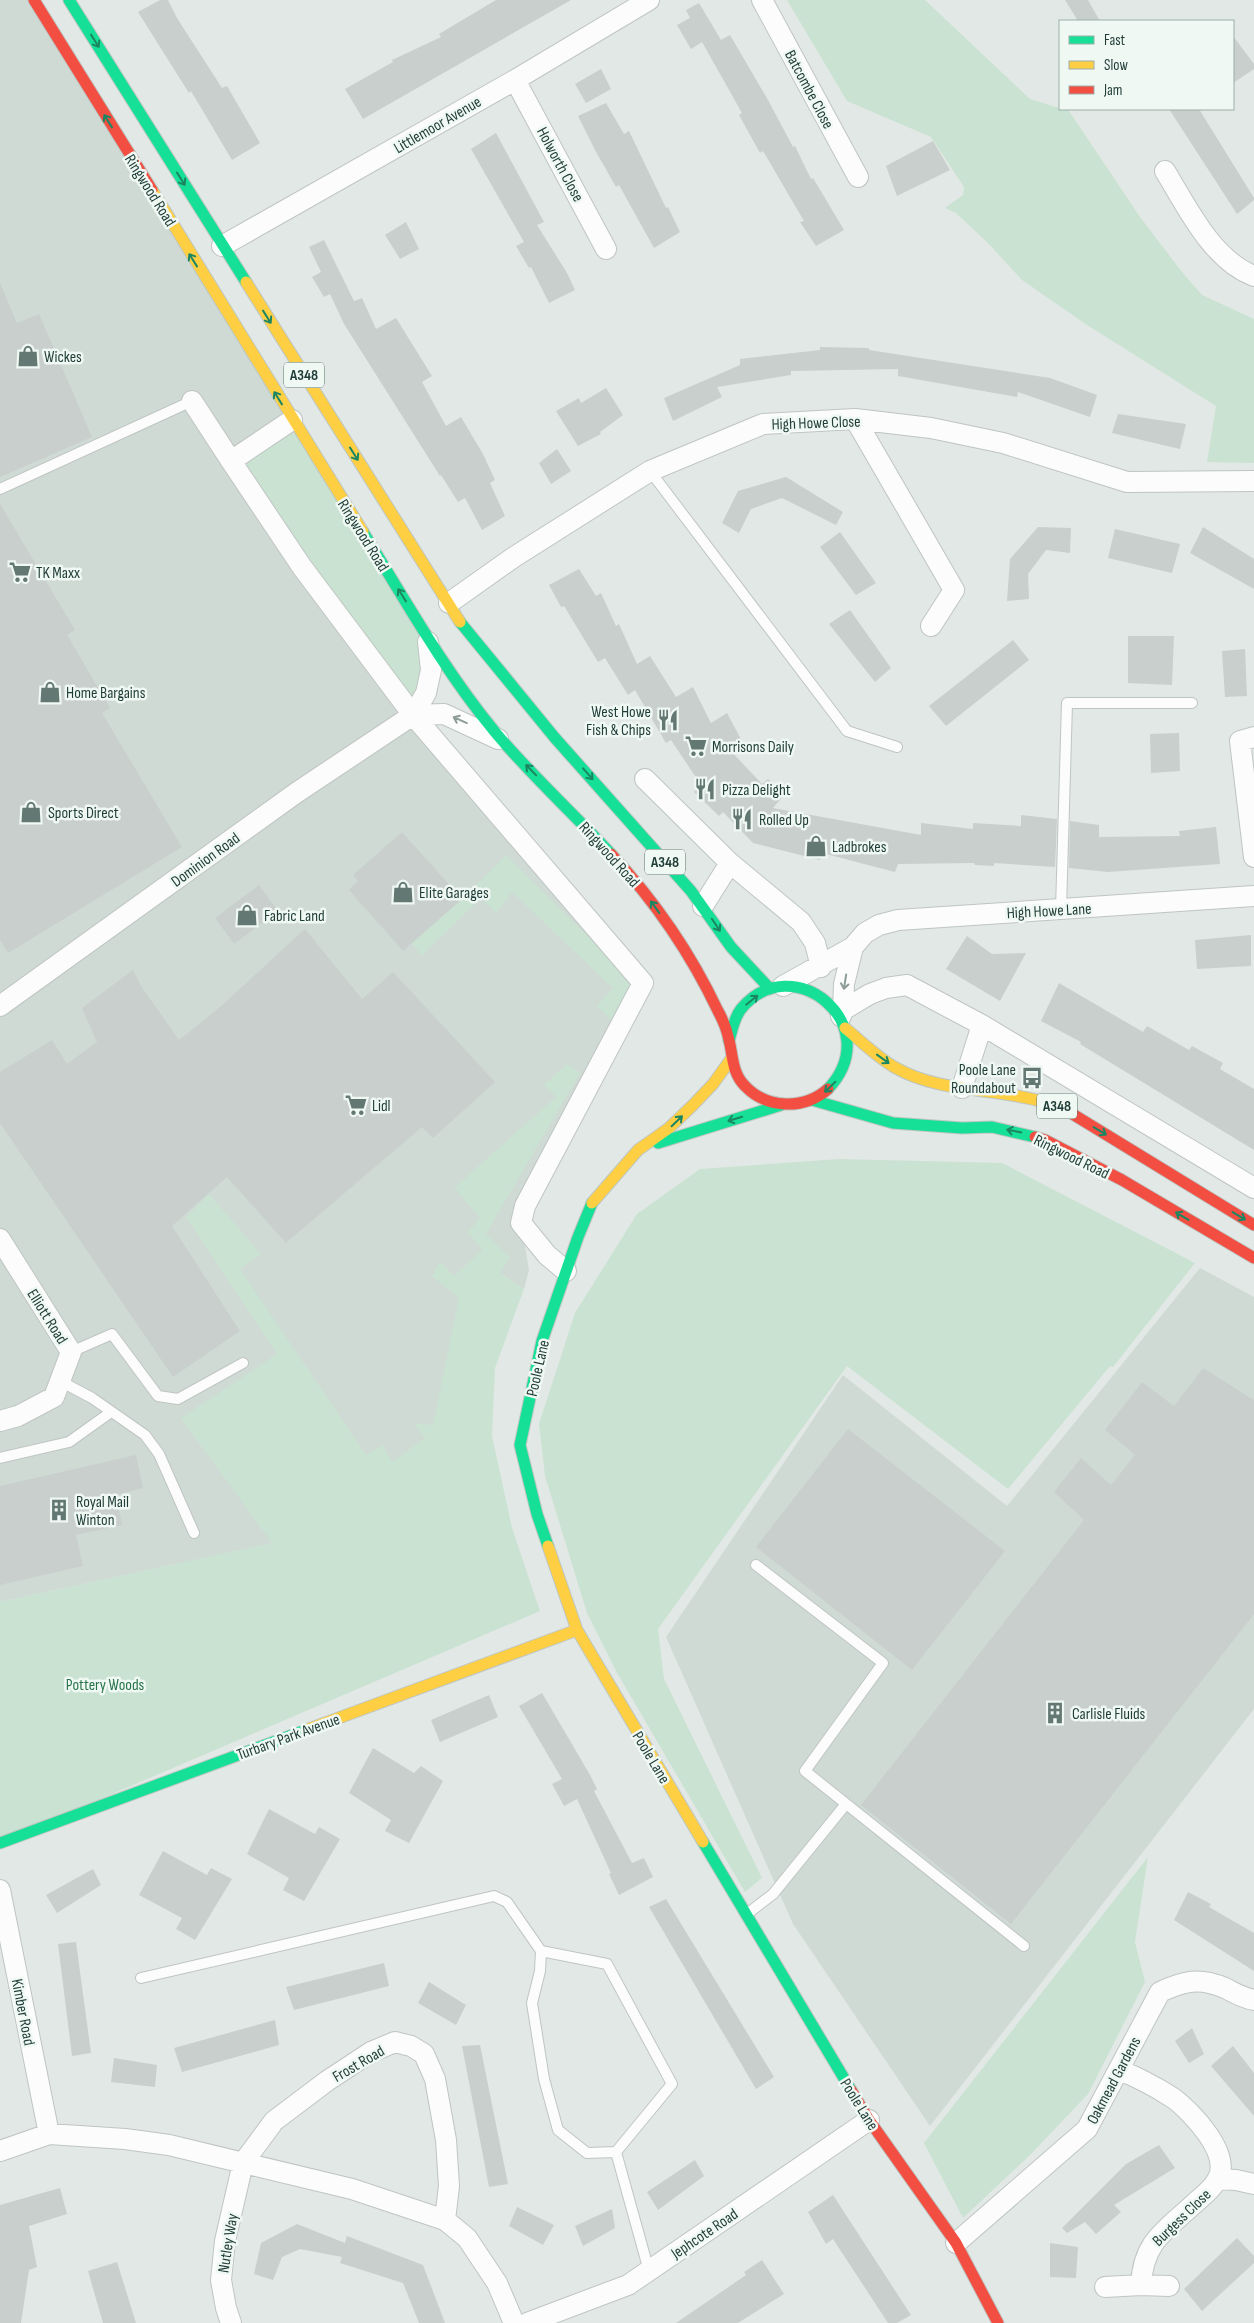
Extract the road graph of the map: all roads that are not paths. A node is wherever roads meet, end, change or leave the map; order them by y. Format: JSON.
{"nodes":[{"id":1,"x":34,"y":0,"type":"edge"},
{"id":2,"x":69,"y":0,"type":"edge"},
{"id":3,"x":649,"y":0,"type":"edge"},
{"id":4,"x":762,"y":0,"type":"edge"},
{"id":5,"x":515,"y":80,"type":"junction"},
{"id":6,"x":1165,"y":171,"type":"dead end"},
{"id":7,"x":858,"y":177,"type":"dead end"},
{"id":8,"x":222,"y":246,"type":"junction"},
{"id":9,"x":606,"y":249,"type":"dead end"},
{"id":10,"x":1254,"y":276,"type":"edge"},
{"id":11,"x":192,"y":401,"type":"joint"},
{"id":12,"x":855,"y":418,"type":"junction"},
{"id":13,"x":292,"y":420,"type":"junction"},
{"id":14,"x":231,"y":461,"type":"junction"},
{"id":15,"x":650,"y":471,"type":"junction"},
{"id":16,"x":1254,"y":482,"type":"edge"},
{"id":17,"x":0,"y":489,"type":"edge"},
{"id":18,"x":449,"y":603,"type":"junction"},
{"id":19,"x":931,"y":626,"type":"dead end"},
{"id":20,"x":427,"y":637,"type":"junction"},
{"id":21,"x":1192,"y":703,"type":"dead end"},
{"id":22,"x":413,"y":715,"type":"junction"},
{"id":23,"x":1254,"y":737,"type":"edge"},
{"id":24,"x":503,"y":742,"type":"junction"},
{"id":25,"x":897,"y":747,"type":"dead end"},
{"id":26,"x":645,"y":779,"type":"dead end"},
{"id":27,"x":1254,"y":857,"type":"edge"},
{"id":28,"x":730,"y":863,"type":"junction"},
{"id":29,"x":1254,"y":896,"type":"edge"},
{"id":30,"x":703,"y":906,"type":"junction"},
{"id":31,"x":1061,"y":910,"type":"junction"},
{"id":32,"x":853,"y":948,"type":"junction"},
{"id":33,"x":821,"y":967,"type":"junction"},
{"id":34,"x":777,"y":987,"type":"junction"},
{"id":35,"x":0,"y":1006,"type":"edge"},
{"id":36,"x":843,"y":1018,"type":"junction"},
{"id":37,"x":982,"y":1025,"type":"junction"},
{"id":38,"x":729,"y":1041,"type":"junction"},
{"id":39,"x":730,"y":1059,"type":"junction"},
{"id":40,"x":962,"y":1088,"type":"junction"},
{"id":41,"x":812,"y":1100,"type":"junction"},
{"id":42,"x":781,"y":1105,"type":"junction"},
{"id":43,"x":638,"y":1150,"type":"junction"},
{"id":44,"x":1254,"y":1188,"type":"edge"},
{"id":45,"x":1254,"y":1226,"type":"edge"},
{"id":46,"x":0,"y":1239,"type":"edge"},
{"id":47,"x":1254,"y":1258,"type":"edge"},
{"id":48,"x":566,"y":1271,"type":"junction"},
{"id":49,"x":71,"y":1352,"type":"junction"},
{"id":50,"x":243,"y":1363,"type":"dead end"},
{"id":51,"x":60,"y":1381,"type":"junction"},
{"id":52,"x":111,"y":1412,"type":"junction"},
{"id":53,"x":0,"y":1421,"type":"edge"},
{"id":54,"x":0,"y":1458,"type":"edge"},
{"id":55,"x":194,"y":1533,"type":"dead end"},
{"id":56,"x":756,"y":1565,"type":"dead end"},
{"id":57,"x":577,"y":1630,"type":"junction"},
{"id":58,"x":846,"y":1804,"type":"junction"},
{"id":59,"x":0,"y":1843,"type":"edge"},
{"id":60,"x":0,"y":1890,"type":"edge"},
{"id":61,"x":746,"y":1914,"type":"junction"},
{"id":62,"x":1024,"y":1946,"type":"dead end"},
{"id":63,"x":541,"y":1951,"type":"junction"},
{"id":64,"x":141,"y":1978,"type":"dead end"},
{"id":65,"x":1254,"y":2000,"type":"edge"},
{"id":66,"x":1119,"y":2070,"type":"junction"},
{"id":67,"x":869,"y":2120,"type":"junction"},
{"id":68,"x":49,"y":2134,"type":"junction"},
{"id":69,"x":0,"y":2151,"type":"edge"},
{"id":70,"x":616,"y":2152,"type":"junction"},
{"id":71,"x":243,"y":2163,"type":"junction"},
{"id":72,"x":1218,"y":2179,"type":"junction"},
{"id":73,"x":1254,"y":2184,"type":"edge"},
{"id":74,"x":445,"y":2220,"type":"junction"},
{"id":75,"x":956,"y":2243,"type":"junction"},
{"id":76,"x":649,"y":2271,"type":"junction"},
{"id":77,"x":1142,"y":2284,"type":"junction"},
{"id":78,"x":1168,"y":2286,"type":"dead end"},
{"id":79,"x":1105,"y":2287,"type":"dead end"},
{"id":80,"x":231,"y":2323,"type":"edge"},
{"id":81,"x":514,"y":2323,"type":"edge"},
{"id":82,"x":527,"y":2323,"type":"edge"},
{"id":83,"x":998,"y":2323,"type":"edge"}],
"edges":[{"from":13,"to":1,"type":"main road","name":"Ringwood Road","number":"A348","one_way":true},
{"from":2,"to":8,"type":"main road","name":"Ringwood Road","number":"A348","one_way":true},
{"from":3,"to":5,"type":"street","name":"Littlemoor Avenue"},
{"from":4,"to":7,"type":"street","name":"Batcombe Close"},
{"from":5,"to":8,"type":"street","name":"Littlemoor Avenue"},
{"from":5,"to":9,"type":"street","name":"Holworth Close"},
{"from":6,"to":10,"type":"street"},
{"from":8,"to":18,"type":"main road","name":"Ringwood Road","number":"A348","one_way":true},
{"from":11,"to":14,"type":"street"},
{"from":11,"to":17,"type":"lane"},
{"from":12,"to":15,"type":"street","name":"High Howe Close"},
{"from":12,"to":16,"type":"street","name":"High Howe Close"},
{"from":12,"to":19,"type":"street"},
{"from":13,"to":14,"type":"street"},
{"from":20,"to":13,"type":"main road","name":"Ringwood Road","number":"A348","one_way":true},
{"from":14,"to":22,"type":"street"},
{"from":15,"to":18,"type":"street","name":"High Howe Close"},
{"from":15,"to":25,"type":"lane"},
{"from":18,"to":30,"type":"main road","name":"Ringwood Road","number":"A348","one_way":true},
{"from":20,"to":22,"type":"street"},
{"from":20,"to":24,"type":"main road","name":"Ringwood Road","number":"A348"},
{"from":21,"to":31,"type":"lane"},
{"from":24,"to":22,"type":"street","one_way":true},
{"from":22,"to":35,"type":"street","name":"Dominion Road"},
{"from":22,"to":48,"type":"street"},
{"from":23,"to":27,"type":"street"},
{"from":38,"to":24,"type":"main road","name":"Ringwood Road","number":"A348","one_way":true},
{"from":26,"to":28,"type":"street"},
{"from":28,"to":30,"type":"street"},
{"from":28,"to":33,"type":"street"},
{"from":29,"to":31,"type":"street","name":"High Howe Lane"},
{"from":30,"to":34,"type":"main road","name":"Ringwood Road","number":"A348","one_way":true},
{"from":31,"to":32,"type":"street","name":"High Howe Lane"},
{"from":32,"to":33,"type":"street","name":"High Howe Lane"},
{"from":32,"to":36,"type":"street","name":"High Howe Lane","one_way":true},
{"from":33,"to":34,"type":"street","name":"High Howe Lane"},
{"from":34,"to":36,"type":"main road"},
{"from":38,"to":34,"type":"main road","one_way":true},
{"from":36,"to":37,"type":"street"},
{"from":36,"to":40,"type":"main road","name":"Ringwood Road","number":"A348","one_way":true},
{"from":36,"to":41,"type":"main road","one_way":true},
{"from":37,"to":40,"type":"street"},
{"from":37,"to":44,"type":"street"},
{"from":38,"to":39,"type":"main road"},
{"from":39,"to":42,"type":"main road"},
{"from":43,"to":39,"type":"main road","name":"Poole Lane","one_way":true},
{"from":40,"to":45,"type":"main road","name":"Ringwood Road","number":"A348","one_way":true},
{"from":41,"to":42,"type":"main road"},
{"from":47,"to":41,"type":"main road","name":"Ringwood Road","number":"A348","one_way":true},
{"from":42,"to":43,"type":"main road","one_way":true},
{"from":43,"to":48,"type":"main road","name":"Poole Lane"},
{"from":46,"to":49,"type":"street","name":"Elliott Road"},
{"from":48,"to":57,"type":"main road","name":"Poole Lane"},
{"from":49,"to":50,"type":"lane"},
{"from":49,"to":51,"type":"street","name":"Elliott Road"},
{"from":51,"to":52,"type":"lane"},
{"from":51,"to":53,"type":"street","name":"Elliott Road"},
{"from":52,"to":54,"type":"lane"},
{"from":52,"to":55,"type":"lane"},
{"from":56,"to":58,"type":"lane"},
{"from":57,"to":59,"type":"main road","name":"Turbary Park Avenue"},
{"from":57,"to":61,"type":"main road","name":"Poole Lane"},
{"from":58,"to":61,"type":"lane"},
{"from":58,"to":62,"type":"lane"},
{"from":60,"to":68,"type":"street","name":"Kimber Road"},
{"from":61,"to":67,"type":"main road","name":"Poole Lane"},
{"from":63,"to":64,"type":"lane"},
{"from":63,"to":70,"type":"lane"},
{"from":63,"to":70,"type":"lane"},
{"from":65,"to":66,"type":"street","name":"Oakmead Gardens"},
{"from":66,"to":72,"type":"street","name":"Burgess Close"},
{"from":66,"to":75,"type":"street","name":"Oakmead Gardens"},
{"from":67,"to":75,"type":"main road","name":"Poole Lane"},
{"from":67,"to":76,"type":"street","name":"Jephcote Road"},
{"from":68,"to":69,"type":"street"},
{"from":68,"to":71,"type":"street"},
{"from":70,"to":76,"type":"lane"},
{"from":71,"to":74,"type":"street"},
{"from":71,"to":74,"type":"street","name":"Frost Road"},
{"from":71,"to":80,"type":"street","name":"Nutley Way"},
{"from":72,"to":73,"type":"street","name":"Burgess Close"},
{"from":72,"to":77,"type":"street","name":"Burgess Close"},
{"from":74,"to":81,"type":"street"},
{"from":75,"to":83,"type":"main road","name":"Poole Lane"},
{"from":76,"to":82,"type":"street","name":"Jephcote Road"},
{"from":77,"to":78,"type":"street"},
{"from":77,"to":79,"type":"street"}]}
